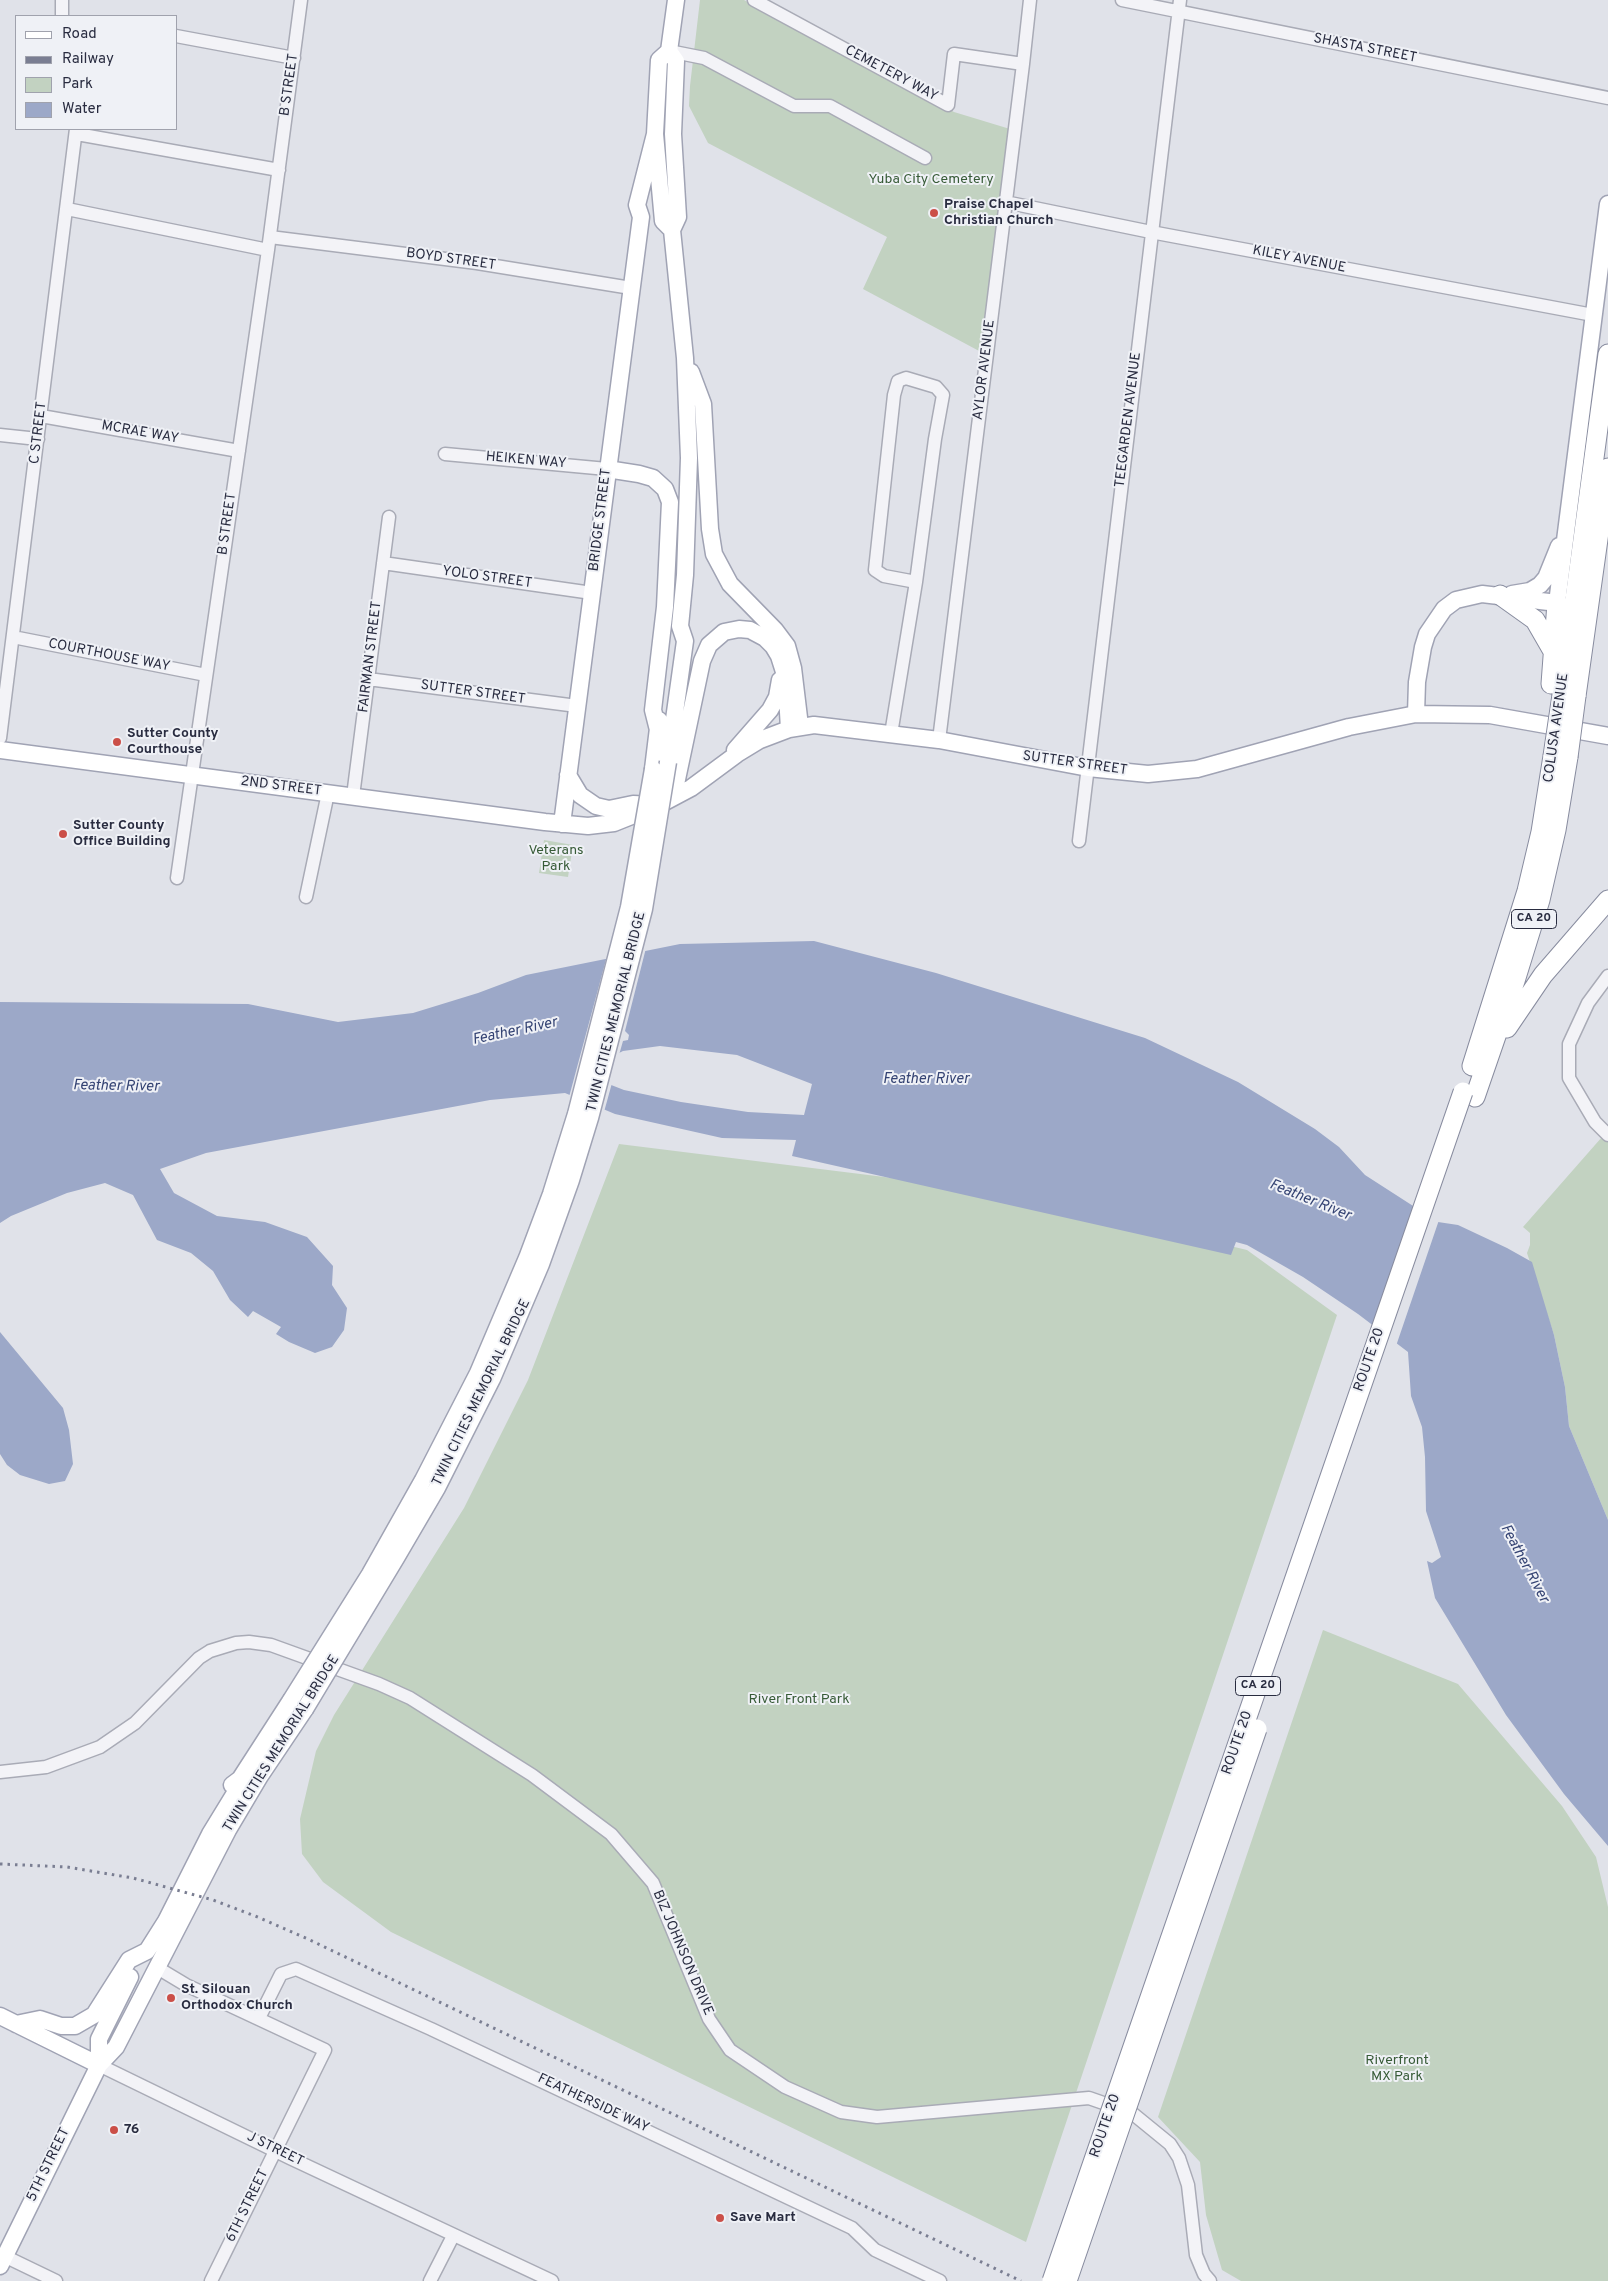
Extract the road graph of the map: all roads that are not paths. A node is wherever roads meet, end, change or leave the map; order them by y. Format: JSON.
{"nodes":[{"id":1,"x":62,"y":0,"type":"edge"},
{"id":2,"x":301,"y":0,"type":"edge"},
{"id":3,"x":676,"y":0,"type":"edge"},
{"id":4,"x":754,"y":0,"type":"edge"},
{"id":5,"x":1030,"y":0,"type":"edge"},
{"id":6,"x":1122,"y":0,"type":"edge"},
{"id":7,"x":1179,"y":6,"type":"edge"},
{"id":8,"x":64,"y":15,"type":"edge"},
{"id":9,"x":178,"y":36,"type":"edge"},
{"id":10,"x":669,"y":51,"type":"junction"},
{"id":11,"x":294,"y":58,"type":"junction"},
{"id":12,"x":1024,"y":64,"type":"junction"},
{"id":13,"x":1608,"y":98,"type":"edge"},
{"id":14,"x":76,"y":131,"type":"edge"},
{"id":15,"x":655,"y":134,"type":"junction"},
{"id":16,"x":925,"y":158,"type":"dead end"},
{"id":17,"x":279,"y":170,"type":"junction"},
{"id":18,"x":1005,"y":202,"type":"junction"},
{"id":19,"x":1608,"y":204,"type":"edge"},
{"id":20,"x":67,"y":209,"type":"junction"},
{"id":21,"x":672,"y":230,"type":"junction"},
{"id":22,"x":1151,"y":232,"type":"junction"},
{"id":23,"x":269,"y":244,"type":"junction"},
{"id":24,"x":631,"y":288,"type":"junction"},
{"id":25,"x":1593,"y":315,"type":"junction"},
{"id":26,"x":1608,"y":354,"type":"edge"},
{"id":27,"x":686,"y":358,"type":"junction"},
{"id":28,"x":41,"y":416,"type":"junction"},
{"id":29,"x":0,"y":435,"type":"edge"},
{"id":30,"x":38,"y":439,"type":"junction"},
{"id":31,"x":239,"y":451,"type":"junction"},
{"id":32,"x":446,"y":454,"type":"dead end"},
{"id":33,"x":1608,"y":468,"type":"edge"},
{"id":34,"x":607,"y":469,"type":"junction"},
{"id":35,"x":389,"y":517,"type":"dead end"},
{"id":36,"x":1566,"y":531,"type":"junction"},
{"id":37,"x":383,"y":563,"type":"junction"},
{"id":38,"x":916,"y":582,"type":"junction"},
{"id":39,"x":592,"y":593,"type":"junction"},
{"id":40,"x":1500,"y":595,"type":"junction"},
{"id":41,"x":1557,"y":603,"type":"junction"},
{"id":42,"x":680,"y":626,"type":"junction"},
{"id":43,"x":13,"y":638,"type":"junction"},
{"id":44,"x":1554,"y":653,"type":"junction"},
{"id":45,"x":782,"y":671,"type":"junction"},
{"id":46,"x":206,"y":675,"type":"junction"},
{"id":47,"x":368,"y":679,"type":"junction"},
{"id":48,"x":1562,"y":696,"type":"junction"},
{"id":49,"x":577,"y":706,"type":"junction"},
{"id":50,"x":1416,"y":714,"type":"junction"},
{"id":51,"x":794,"y":727,"type":"junction"},
{"id":52,"x":658,"y":730,"type":"junction"},
{"id":53,"x":891,"y":734,"type":"junction"},
{"id":54,"x":1608,"y":736,"type":"edge"},
{"id":55,"x":0,"y":738,"type":"edge"},
{"id":56,"x":939,"y":740,"type":"junction"},
{"id":57,"x":0,"y":750,"type":"edge"},
{"id":58,"x":1555,"y":757,"type":"junction"},
{"id":59,"x":675,"y":759,"type":"junction"},
{"id":60,"x":723,"y":766,"type":"junction"},
{"id":61,"x":1088,"y":768,"type":"junction"},
{"id":62,"x":568,"y":775,"type":"junction"},
{"id":63,"x":192,"y":776,"type":"junction"},
{"id":64,"x":328,"y":793,"type":"junction"},
{"id":65,"x":353,"y":796,"type":"junction"},
{"id":66,"x":659,"y":805,"type":"junction"},
{"id":67,"x":562,"y":824,"type":"junction"},
{"id":68,"x":1079,"y":841,"type":"dead end"},
{"id":69,"x":177,"y":878,"type":"dead end"},
{"id":70,"x":306,"y":897,"type":"dead end"},
{"id":71,"x":1608,"y":900,"type":"edge"},
{"id":72,"x":1608,"y":976,"type":"edge"},
{"id":73,"x":1482,"y":1076,"type":"junction"},
{"id":74,"x":1469,"y":1094,"type":"junction"},
{"id":75,"x":1608,"y":1135,"type":"edge"},
{"id":76,"x":298,"y":1704,"type":"junction"},
{"id":77,"x":0,"y":1772,"type":"edge"},
{"id":78,"x":141,"y":1955,"type":"junction"},
{"id":79,"x":156,"y":1967,"type":"junction"},
{"id":80,"x":0,"y":2016,"type":"edge"},
{"id":81,"x":259,"y":2018,"type":"junction"},
{"id":82,"x":16,"y":2024,"type":"junction"},
{"id":83,"x":99,"y":2065,"type":"junction"},
{"id":84,"x":275,"y":2151,"type":"junction"},
{"id":85,"x":454,"y":2236,"type":"junction"},
{"id":86,"x":2,"y":2259,"type":"edge"},
{"id":87,"x":56,"y":2281,"type":"edge"},
{"id":88,"x":211,"y":2281,"type":"edge"},
{"id":89,"x":430,"y":2281,"type":"edge"},
{"id":90,"x":552,"y":2281,"type":"edge"},
{"id":91,"x":940,"y":2281,"type":"edge"},
{"id":92,"x":1052,"y":2281,"type":"edge"},
{"id":93,"x":1066,"y":2281,"type":"edge"},
{"id":94,"x":1210,"y":2281,"type":"edge"}],
"edges":[{"from":1,"to":8,"type":"street"},
{"from":2,"to":11,"type":"street","name":"B STREET"},
{"from":3,"to":10,"type":"main road"},
{"from":4,"to":12,"type":"street","name":"CEMETERY WAY"},
{"from":5,"to":12,"type":"street","name":"AYLOR AVENUE"},
{"from":6,"to":7,"type":"street","name":"SHASTA STREET"},
{"from":7,"to":13,"type":"street","name":"SHASTA STREET"},
{"from":7,"to":22,"type":"street","name":"TEEGARDEN AVENUE"},
{"from":9,"to":11,"type":"street"},
{"from":10,"to":15,"type":"main road"},
{"from":10,"to":16,"type":"street"},
{"from":10,"to":21,"type":"main road"},
{"from":11,"to":17,"type":"street","name":"B STREET"},
{"from":12,"to":18,"type":"street","name":"AYLOR AVENUE"},
{"from":14,"to":17,"type":"street"},
{"from":14,"to":20,"type":"street","name":"C STREET"},
{"from":15,"to":21,"type":"main road"},
{"from":15,"to":24,"type":"main road","name":"BRIDGE STREET"},
{"from":17,"to":23,"type":"street","name":"B STREET"},
{"from":18,"to":22,"type":"street","name":"KILEY AVENUE"},
{"from":18,"to":56,"type":"street","name":"AYLOR AVENUE"},
{"from":19,"to":25,"type":"main road"},
{"from":20,"to":23,"type":"street","name":"BOYD STREET"},
{"from":20,"to":28,"type":"street","name":"C STREET"},
{"from":21,"to":27,"type":"main road"},
{"from":22,"to":25,"type":"street","name":"KILEY AVENUE"},
{"from":22,"to":61,"type":"street","name":"TEEGARDEN AVENUE"},
{"from":23,"to":24,"type":"street","name":"BOYD STREET"},
{"from":23,"to":31,"type":"street","name":"B STREET"},
{"from":24,"to":34,"type":"main road","name":"BRIDGE STREET"},
{"from":25,"to":36,"type":"main road"},
{"from":26,"to":48,"type":"highway","name":"COLUSA AVENUE","number":"CA 20"},
{"from":27,"to":42,"type":"main road"},
{"from":27,"to":51,"type":"main road"},
{"from":28,"to":30,"type":"street","name":"C STREET"},
{"from":28,"to":31,"type":"street","name":"MCRAE WAY"},
{"from":29,"to":30,"type":"street"},
{"from":30,"to":43,"type":"street","name":"C STREET"},
{"from":31,"to":46,"type":"street","name":"B STREET"},
{"from":32,"to":34,"type":"street","name":"HEIKEN WAY"},
{"from":33,"to":48,"type":"highway","name":"COLUSA AVENUE","number":"CA 20"},
{"from":34,"to":39,"type":"main road","name":"BRIDGE STREET"},
{"from":34,"to":52,"type":"main road"},
{"from":35,"to":37,"type":"street","name":"FAIRMAN STREET"},
{"from":36,"to":40,"type":"main road"},
{"from":36,"to":41,"type":"main road"},
{"from":37,"to":39,"type":"street","name":"YOLO STREET"},
{"from":37,"to":47,"type":"street","name":"FAIRMAN STREET"},
{"from":38,"to":38,"type":"street"},
{"from":38,"to":53,"type":"street"},
{"from":39,"to":49,"type":"main road","name":"BRIDGE STREET"},
{"from":40,"to":41,"type":"main road"},
{"from":40,"to":44,"type":"highway"},
{"from":40,"to":50,"type":"main road"},
{"from":41,"to":44,"type":"highway"},
{"from":42,"to":52,"type":"main road"},
{"from":42,"to":59,"type":"main road"},
{"from":43,"to":46,"type":"street","name":"COURTHOUSE WAY"},
{"from":43,"to":55,"type":"street","name":"C STREET"},
{"from":44,"to":48,"type":"highway"},
{"from":45,"to":51,"type":"main road"},
{"from":45,"to":59,"type":"main road"},
{"from":45,"to":60,"type":"main road"},
{"from":46,"to":63,"type":"street","name":"B STREET"},
{"from":47,"to":49,"type":"street","name":"SUTTER STREET"},
{"from":47,"to":65,"type":"street","name":"FAIRMAN STREET"},
{"from":48,"to":58,"type":"highway","name":"COLUSA AVENUE","number":"CA 20","bridge":true},
{"from":49,"to":62,"type":"main road","name":"BRIDGE STREET"},
{"from":50,"to":54,"type":"main road","name":"SUTTER STREET"},
{"from":50,"to":61,"type":"main road","name":"SUTTER STREET"},
{"from":51,"to":53,"type":"main road","name":"SUTTER STREET"},
{"from":51,"to":60,"type":"main road","name":"SUTTER STREET"},
{"from":52,"to":76,"type":"main road","name":"TWIN CITIES MEMORIAL BRIDGE","bridge":true},
{"from":53,"to":56,"type":"main road","name":"SUTTER STREET"},
{"from":56,"to":61,"type":"main road","name":"SUTTER STREET"},
{"from":57,"to":63,"type":"main road","name":"2ND STREET"},
{"from":58,"to":73,"type":"highway","name":"COLUSA AVENUE","number":"CA 20"},
{"from":58,"to":74,"type":"highway","name":"COLUSA AVENUE","number":"CA 20"},
{"from":59,"to":76,"type":"main road","name":"TWIN CITIES MEMORIAL BRIDGE","bridge":true},
{"from":60,"to":66,"type":"main road","name":"SUTTER STREET"},
{"from":61,"to":68,"type":"street","name":"TEEGARDEN AVENUE"},
{"from":62,"to":66,"type":"main road"},
{"from":62,"to":67,"type":"main road","name":"BRIDGE STREET"},
{"from":63,"to":64,"type":"main road","name":"2ND STREET"},
{"from":63,"to":69,"type":"street","name":"B STREET"},
{"from":64,"to":65,"type":"main road","name":"2ND STREET"},
{"from":64,"to":70,"type":"street"},
{"from":65,"to":67,"type":"main road","name":"2ND STREET"},
{"from":66,"to":67,"type":"main road","name":"SUTTER STREET"},
{"from":71,"to":73,"type":"highway"},
{"from":72,"to":75,"type":"street"},
{"from":73,"to":74,"type":"highway","name":"COLUSA AVENUE","number":"CA 20"},
{"from":74,"to":92,"type":"highway","name":"ROUTE 20","number":"CA 20","bridge":true},
{"from":74,"to":93,"type":"highway","name":"ROUTE 20","number":"CA 20","bridge":true},
{"from":76,"to":78,"type":"main road","name":"TWIN CITIES MEMORIAL BRIDGE"},
{"from":76,"to":79,"type":"main road","name":"TWIN CITIES MEMORIAL BRIDGE"},
{"from":77,"to":94,"type":"street","name":"BIZ JOHNSON DRIVE"},
{"from":78,"to":82,"type":"main road"},
{"from":78,"to":83,"type":"main road","name":"5TH STREET"},
{"from":79,"to":81,"type":"street"},
{"from":79,"to":83,"type":"main road","name":"5TH STREET"},
{"from":80,"to":82,"type":"main road","name":"J STREET"},
{"from":81,"to":84,"type":"street","name":"6TH STREET"},
{"from":81,"to":91,"type":"street","name":"FEATHERSIDE WAY"},
{"from":82,"to":83,"type":"main road","name":"J STREET"},
{"from":83,"to":84,"type":"street","name":"J STREET"},
{"from":83,"to":86,"type":"main road","name":"5TH STREET"},
{"from":84,"to":85,"type":"street","name":"J STREET"},
{"from":84,"to":88,"type":"street","name":"6TH STREET"},
{"from":85,"to":89,"type":"street"},
{"from":85,"to":90,"type":"street","name":"J STREET"},
{"from":86,"to":87,"type":"street"}]}
